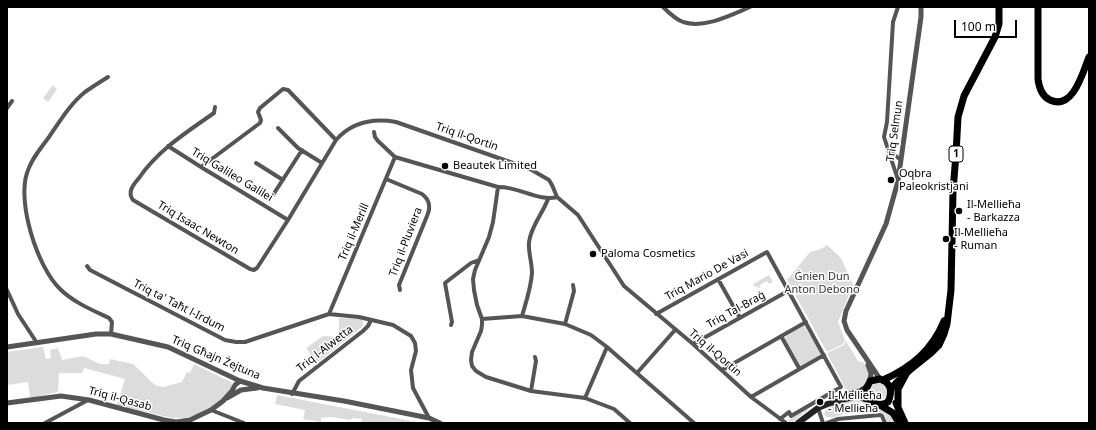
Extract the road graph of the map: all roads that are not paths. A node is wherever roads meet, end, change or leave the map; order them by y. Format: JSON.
{"nodes":[{"id":1,"x":663,"y":7,"type":"edge"},
{"id":2,"x":750,"y":7,"type":"edge"},
{"id":3,"x":898,"y":7,"type":"edge"},
{"id":4,"x":921,"y":7,"type":"edge"},
{"id":5,"x":999,"y":7,"type":"edge"},
{"id":6,"x":1038,"y":7,"type":"edge"},
{"id":7,"x":1089,"y":57,"type":"edge"},
{"id":8,"x":108,"y":77,"type":"dead end"},
{"id":9,"x":12,"y":101,"type":"dead end"},
{"id":10,"x":215,"y":107,"type":"dead end"},
{"id":11,"x":7,"y":108,"type":"edge"},
{"id":12,"x":278,"y":128,"type":"dead end"},
{"id":13,"x":374,"y":132,"type":"dead end"},
{"id":14,"x":336,"y":140,"type":"junction"},
{"id":15,"x":168,"y":146,"type":"junction"},
{"id":16,"x":302,"y":150,"type":"junction"},
{"id":17,"x":888,"y":150,"type":"junction"},
{"id":18,"x":395,"y":157,"type":"junction"},
{"id":19,"x":901,"y":160,"type":"junction"},
{"id":20,"x":256,"y":163,"type":"dead end"},
{"id":21,"x":322,"y":163,"type":"junction"},
{"id":22,"x":201,"y":167,"type":"junction"},
{"id":23,"x":386,"y":179,"type":"junction"},
{"id":24,"x":283,"y":180,"type":"junction"},
{"id":25,"x":898,"y":181,"type":"junction"},
{"id":26,"x":498,"y":187,"type":"junction"},
{"id":27,"x":273,"y":195,"type":"dead end"},
{"id":28,"x":557,"y":197,"type":"junction"},
{"id":29,"x":548,"y":199,"type":"junction"},
{"id":30,"x":544,"y":210,"type":"junction"},
{"id":31,"x":288,"y":220,"type":"junction"},
{"id":32,"x":479,"y":260,"type":"junction"},
{"id":33,"x":87,"y":266,"type":"dead end"},
{"id":34,"x":254,"y":270,"type":"joint"},
{"id":35,"x":718,"y":279,"type":"junction"},
{"id":36,"x":573,"y":285,"type":"dead end"},
{"id":37,"x":7,"y":290,"type":"edge"},
{"id":38,"x":400,"y":290,"type":"dead end"},
{"id":39,"x":788,"y":291,"type":"junction"},
{"id":40,"x":949,"y":310,"type":"junction"},
{"id":41,"x":329,"y":314,"type":"junction"},
{"id":42,"x":656,"y":314,"type":"junction"},
{"id":43,"x":522,"y":316,"type":"junction"},
{"id":44,"x":740,"y":318,"type":"junction"},
{"id":45,"x":482,"y":319,"type":"junction"},
{"id":46,"x":371,"y":320,"type":"junction"},
{"id":47,"x":806,"y":322,"type":"junction"},
{"id":48,"x":565,"y":324,"type":"junction"},
{"id":49,"x":451,"y":325,"type":"dead end"},
{"id":50,"x":675,"y":330,"type":"junction"},
{"id":51,"x":111,"y":334,"type":"junction"},
{"id":52,"x":781,"y":336,"type":"junction"},
{"id":53,"x":37,"y":343,"type":"junction"},
{"id":54,"x":692,"y":344,"type":"junction"},
{"id":55,"x":7,"y":347,"type":"edge"},
{"id":56,"x":607,"y":347,"type":"junction"},
{"id":57,"x":824,"y":355,"type":"junction"},
{"id":58,"x":535,"y":357,"type":"dead end"},
{"id":59,"x":867,"y":360,"type":"junction"},
{"id":60,"x":799,"y":368,"type":"junction"},
{"id":61,"x":722,"y":370,"type":"junction"},
{"id":62,"x":637,"y":374,"type":"junction"},
{"id":63,"x":906,"y":374,"type":"junction"},
{"id":64,"x":881,"y":379,"type":"junction"},
{"id":65,"x":242,"y":382,"type":"junction"},
{"id":66,"x":869,"y":384,"type":"junction"},
{"id":67,"x":263,"y":388,"type":"junction"},
{"id":68,"x":246,"y":390,"type":"junction"},
{"id":69,"x":531,"y":391,"type":"junction"},
{"id":70,"x":891,"y":392,"type":"junction"},
{"id":71,"x":292,"y":394,"type":"junction"},
{"id":72,"x":751,"y":397,"type":"junction"},
{"id":73,"x":585,"y":398,"type":"junction"},
{"id":74,"x":89,"y":400,"type":"junction"},
{"id":75,"x":223,"y":400,"type":"junction"},
{"id":76,"x":870,"y":401,"type":"junction"},
{"id":77,"x":7,"y":403,"type":"edge"},
{"id":78,"x":880,"y":405,"type":"junction"},
{"id":79,"x":898,"y":406,"type":"junction"},
{"id":80,"x":818,"y":408,"type":"junction"},
{"id":81,"x":211,"y":410,"type":"junction"},
{"id":82,"x":429,"y":418,"type":"junction"},
{"id":83,"x":780,"y":419,"type":"junction"},
{"id":84,"x":162,"y":422,"type":"edge"},
{"id":85,"x":45,"y":423,"type":"edge"},
{"id":86,"x":244,"y":423,"type":"edge"},
{"id":87,"x":440,"y":423,"type":"edge"},
{"id":88,"x":630,"y":423,"type":"edge"},
{"id":89,"x":694,"y":423,"type":"edge"},
{"id":90,"x":786,"y":423,"type":"edge"},
{"id":91,"x":798,"y":423,"type":"edge"},
{"id":92,"x":823,"y":423,"type":"edge"},
{"id":93,"x":827,"y":423,"type":"edge"},
{"id":94,"x":885,"y":423,"type":"edge"},
{"id":95,"x":899,"y":423,"type":"edge"},
{"id":96,"x":905,"y":423,"type":"edge"}],
"edges":[{"from":1,"to":2,"type":"street"},
{"from":3,"to":17,"type":"street"},
{"from":4,"to":19,"type":"street","name":"Triq Selmun"},
{"from":5,"to":40,"type":"main road","number":"1"},
{"from":6,"to":7,"type":"main road"},
{"from":8,"to":51,"type":"street"},
{"from":9,"to":11,"type":"street"},
{"from":10,"to":15,"type":"street"},
{"from":12,"to":16,"type":"street"},
{"from":13,"to":18,"type":"street"},
{"from":14,"to":21,"type":"street","name":"Triq il-Qortin"},
{"from":14,"to":22,"type":"street"},
{"from":14,"to":28,"type":"street","name":"Triq il-Qortin"},
{"from":15,"to":22,"type":"street","name":"Triq Galileo Galilei"},
{"from":15,"to":34,"type":"street","name":"Triq Isaac Newton"},
{"from":16,"to":21,"type":"street"},
{"from":16,"to":24,"type":"street"},
{"from":17,"to":19,"type":"street"},
{"from":17,"to":25,"type":"street"},
{"from":18,"to":23,"type":"street","name":"Triq il-Merill"},
{"from":18,"to":26,"type":"street"},
{"from":19,"to":25,"type":"street","name":"Triq Selmun"},
{"from":20,"to":24,"type":"street"},
{"from":21,"to":31,"type":"street","name":"Triq il-Qortin"},
{"from":22,"to":31,"type":"street","name":"Triq Galileo Galilei"},
{"from":23,"to":38,"type":"street","name":"Triq il-Pluviera"},
{"from":23,"to":41,"type":"street","name":"Triq il-Merill"},
{"from":24,"to":27,"type":"street"},
{"from":25,"to":59,"type":"street","name":"Triq Selmun"},
{"from":26,"to":29,"type":"street"},
{"from":26,"to":32,"type":"street"},
{"from":28,"to":29,"type":"street"},
{"from":28,"to":30,"type":"street"},
{"from":28,"to":42,"type":"street","name":"Triq il-Qortin"},
{"from":29,"to":30,"type":"street"},
{"from":30,"to":43,"type":"street"},
{"from":31,"to":34,"type":"street","name":"Triq il-Qortin"},
{"from":32,"to":45,"type":"street"},
{"from":32,"to":49,"type":"street"},
{"from":33,"to":41,"type":"street","name":"Triq ta' Taħt l-Irdum"},
{"from":35,"to":39,"type":"street","name":"Triq Mario De Vasi"},
{"from":35,"to":42,"type":"street","name":"Triq Mario De Vasi"},
{"from":35,"to":44,"type":"street"},
{"from":36,"to":48,"type":"street"},
{"from":37,"to":53,"type":"street"},
{"from":39,"to":44,"type":"street","name":"Triq Tal-Braġ"},
{"from":39,"to":47,"type":"street"},
{"from":40,"to":63,"type":"main road","number":"1"},
{"from":40,"to":64,"type":"main road","number":"1"},
{"from":41,"to":46,"type":"street","name":"Triq ta' Taħt l-Irdum"},
{"from":42,"to":50,"type":"street","name":"Triq il-Qortin"},
{"from":43,"to":45,"type":"street"},
{"from":43,"to":48,"type":"street"},
{"from":44,"to":54,"type":"street","name":"Triq Tal-Braġ"},
{"from":45,"to":69,"type":"street"},
{"from":46,"to":71,"type":"street","name":"Triq l-Alwetta"},
{"from":46,"to":82,"type":"street","name":"Triq ta' Taħt l-Irdum"},
{"from":47,"to":52,"type":"street"},
{"from":47,"to":57,"type":"street"},
{"from":48,"to":56,"type":"street"},
{"from":50,"to":54,"type":"street","name":"Triq il-Qortin"},
{"from":50,"to":62,"type":"street"},
{"from":51,"to":53,"type":"street","name":"Triq Għajn Żejtuna"},
{"from":51,"to":65,"type":"street","name":"Triq Għajn Żejtuna"},
{"from":52,"to":60,"type":"street"},
{"from":52,"to":61,"type":"street"},
{"from":53,"to":55,"type":"street","name":"Triq Għajn Żejtuna"},
{"from":54,"to":61,"type":"street","name":"Triq il-Qortin"},
{"from":56,"to":62,"type":"street"},
{"from":56,"to":73,"type":"street"},
{"from":57,"to":60,"type":"street"},
{"from":57,"to":83,"type":"street"},
{"from":58,"to":69,"type":"street"},
{"from":59,"to":64,"type":"street","name":"Triq Selmun"},
{"from":59,"to":66,"type":"street","name":"Triq Selmun"},
{"from":60,"to":72,"type":"street"},
{"from":61,"to":72,"type":"street","name":"Triq il-Qortin"},
{"from":62,"to":89,"type":"street"},
{"from":63,"to":70,"type":"main road","number":"1"},
{"from":63,"to":79,"type":"main road"},
{"from":64,"to":66,"type":"main road","number":"1"},
{"from":64,"to":70,"type":"main road"},
{"from":65,"to":67,"type":"street","name":"Triq Għajn Żejtuna"},
{"from":65,"to":68,"type":"street"},
{"from":65,"to":75,"type":"street","name":"Triq il-Qasab"},
{"from":66,"to":76,"type":"main road"},
{"from":66,"to":80,"type":"main road"},
{"from":67,"to":68,"type":"street","name":"Triq il-Qasab"},
{"from":67,"to":71,"type":"street","name":"Triq Għajn Żejtuna"},
{"from":68,"to":75,"type":"street","name":"Triq il-Qasab"},
{"from":69,"to":73,"type":"street"},
{"from":70,"to":78,"type":"main road","number":"1"},
{"from":70,"to":79,"type":"main road"},
{"from":71,"to":82,"type":"street","name":"Triq Għajn Żejtuna"},
{"from":72,"to":83,"type":"street","name":"Triq il-Qortin"},
{"from":73,"to":88,"type":"street"},
{"from":74,"to":77,"type":"street","name":"Triq il-Qasab"},
{"from":74,"to":84,"type":"street","name":"Triq il-Qasab"},
{"from":74,"to":85,"type":"street"},
{"from":75,"to":81,"type":"street","name":"Triq il-Qasab"},
{"from":76,"to":78,"type":"main road"},
{"from":76,"to":80,"type":"main road"},
{"from":78,"to":95,"type":"main road"},
{"from":79,"to":96,"type":"main road"},
{"from":80,"to":91,"type":"main road"},
{"from":80,"to":92,"type":"street"},
{"from":81,"to":84,"type":"street","name":"Triq il-Qasab"},
{"from":81,"to":86,"type":"street"},
{"from":82,"to":87,"type":"street","name":"Triq Għajn Żejtuna"},
{"from":83,"to":90,"type":"street","name":"Triq il-Qortin"},
{"from":93,"to":94,"type":"street"}]}
